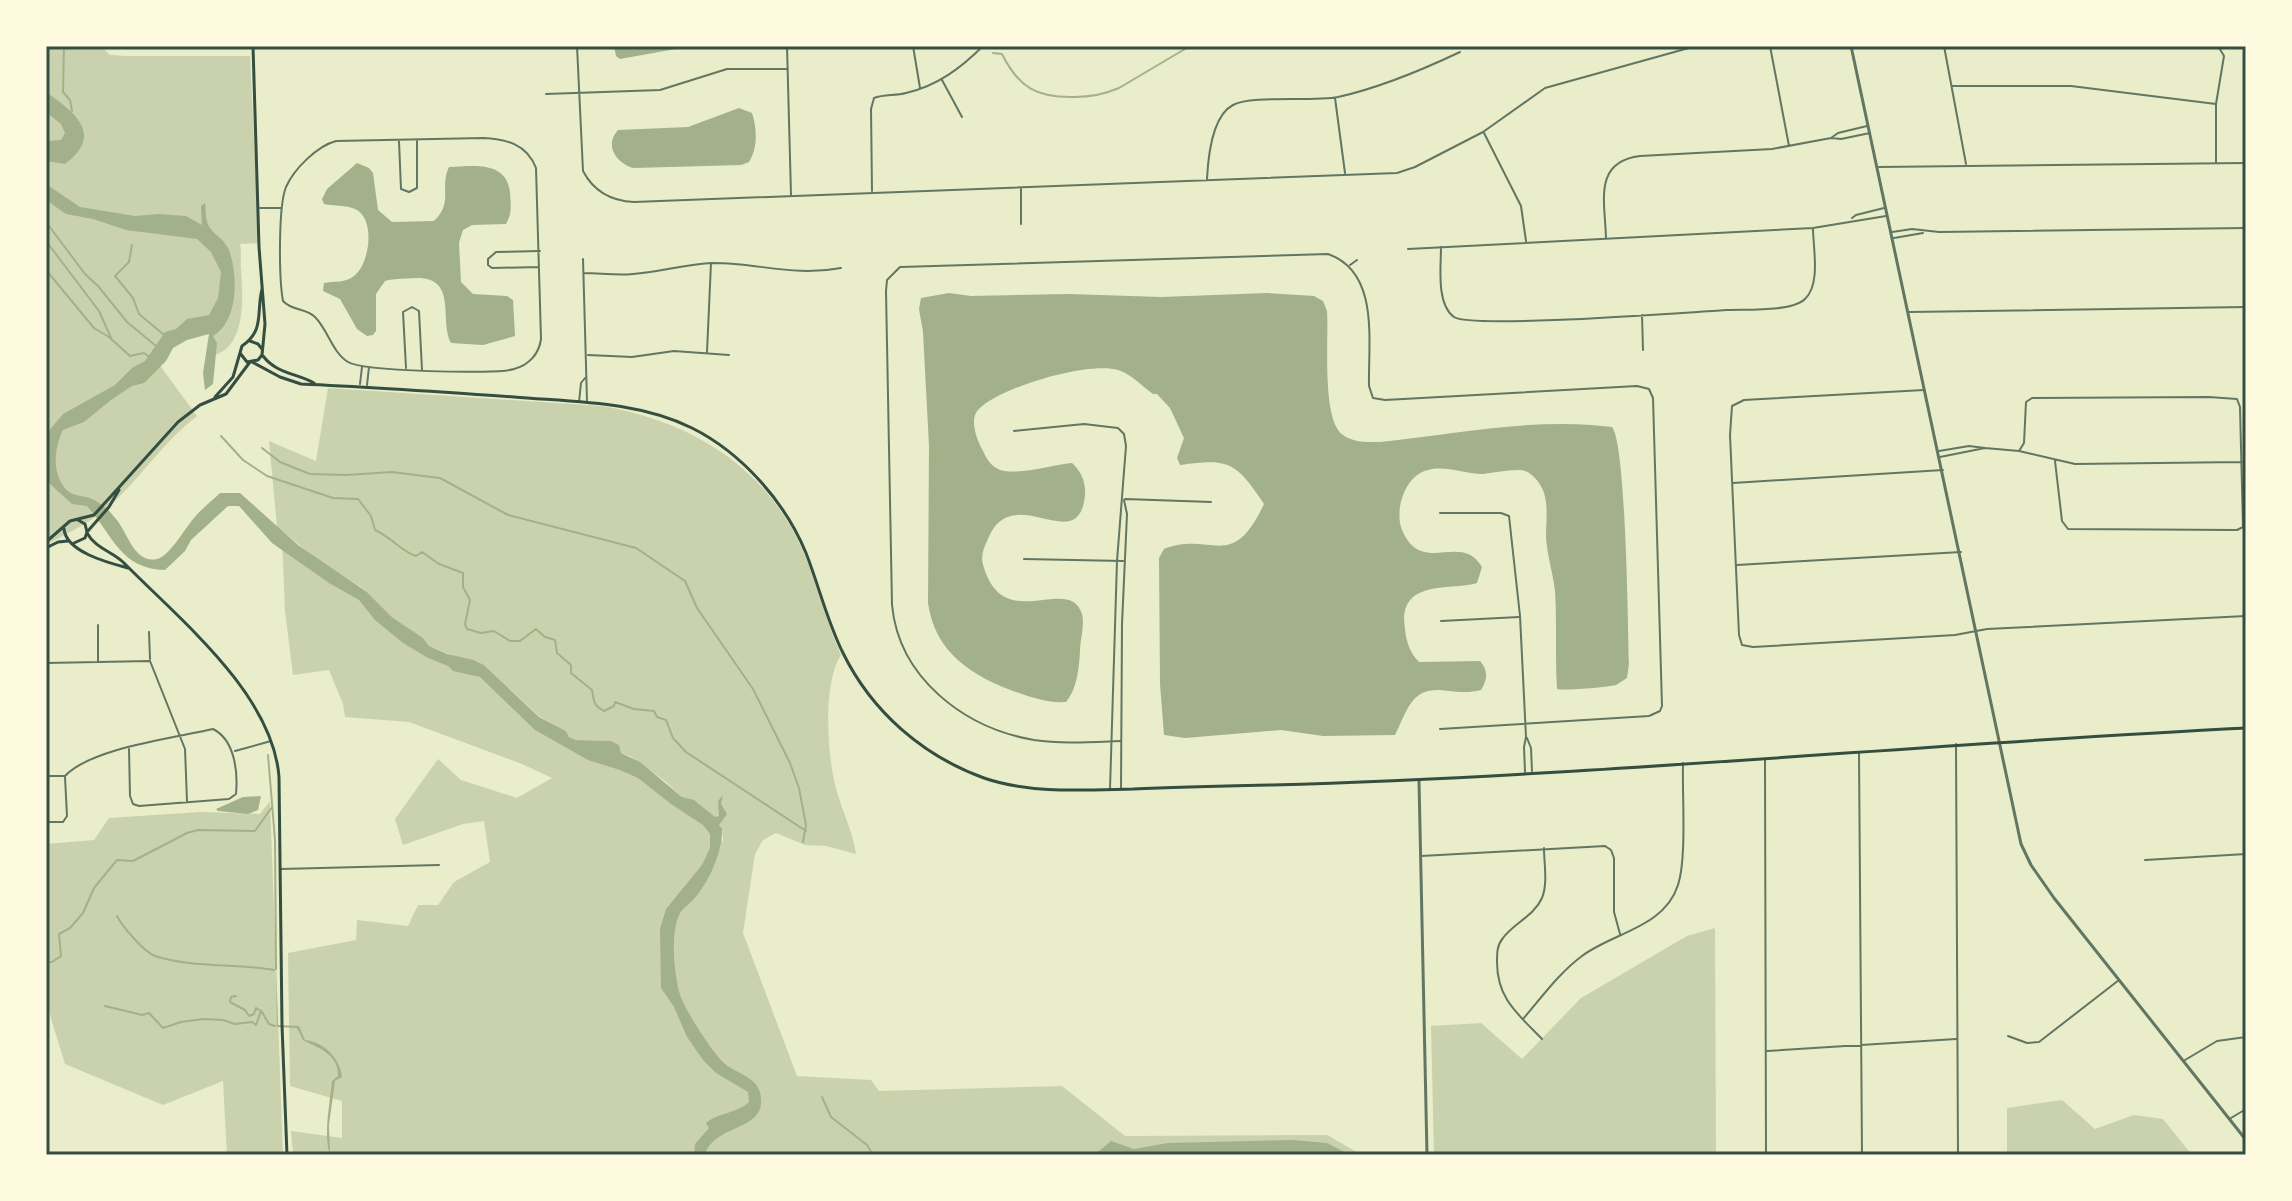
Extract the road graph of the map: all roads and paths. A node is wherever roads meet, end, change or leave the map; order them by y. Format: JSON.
{"nodes":[{"id":1,"x":253,"y":46,"type":"edge"},
{"id":2,"x":577,"y":46,"type":"edge"},
{"id":3,"x":787,"y":46,"type":"edge"},
{"id":4,"x":913,"y":46,"type":"edge"},
{"id":5,"x":983,"y":46,"type":"edge"},
{"id":6,"x":1696,"y":46,"type":"edge"},
{"id":7,"x":1770,"y":46,"type":"edge"},
{"id":8,"x":1851,"y":46,"type":"edge"},
{"id":9,"x":1944,"y":46,"type":"edge"},
{"id":10,"x":2219,"y":47,"type":"edge"},
{"id":11,"x":1460,"y":52,"type":"dead end"},
{"id":12,"x":788,"y":69,"type":"junction"},
{"id":13,"x":942,"y":79,"type":"junction"},
{"id":14,"x":1952,"y":86,"type":"junction"},
{"id":15,"x":920,"y":89,"type":"junction"},
{"id":16,"x":578,"y":93,"type":"junction"},
{"id":17,"x":546,"y":94,"type":"dead end"},
{"id":18,"x":1335,"y":98,"type":"junction"},
{"id":19,"x":2216,"y":104,"type":"junction"},
{"id":20,"x":962,"y":117,"type":"dead end"},
{"id":21,"x":1868,"y":126,"type":"junction"},
{"id":22,"x":1483,"y":132,"type":"junction"},
{"id":23,"x":1870,"y":133,"type":"junction"},
{"id":24,"x":1831,"y":138,"type":"junction"},
{"id":25,"x":399,"y":140,"type":"junction"},
{"id":26,"x":417,"y":140,"type":"junction"},
{"id":27,"x":1789,"y":147,"type":"junction"},
{"id":28,"x":2246,"y":163,"type":"edge"},
{"id":29,"x":2216,"y":164,"type":"junction"},
{"id":30,"x":1967,"y":165,"type":"junction"},
{"id":31,"x":1877,"y":168,"type":"junction"},
{"id":32,"x":1345,"y":175,"type":"junction"},
{"id":33,"x":1207,"y":180,"type":"junction"},
{"id":34,"x":1021,"y":187,"type":"junction"},
{"id":35,"x":872,"y":192,"type":"junction"},
{"id":36,"x":791,"y":196,"type":"junction"},
{"id":37,"x":282,"y":208,"type":"junction"},
{"id":38,"x":1886,"y":208,"type":"junction"},
{"id":39,"x":258,"y":209,"type":"junction"},
{"id":40,"x":1888,"y":215,"type":"junction"},
{"id":41,"x":1852,"y":220,"type":"junction"},
{"id":42,"x":1021,"y":224,"type":"dead end"},
{"id":43,"x":1813,"y":228,"type":"junction"},
{"id":44,"x":2246,"y":228,"type":"edge"},
{"id":45,"x":1891,"y":232,"type":"junction"},
{"id":46,"x":1925,"y":232,"type":"junction"},
{"id":47,"x":1892,"y":238,"type":"junction"},
{"id":48,"x":1606,"y":239,"type":"junction"},
{"id":49,"x":1526,"y":243,"type":"junction"},
{"id":50,"x":1441,"y":247,"type":"junction"},
{"id":51,"x":1408,"y":249,"type":"dead end"},
{"id":52,"x":540,"y":251,"type":"junction"},
{"id":53,"x":583,"y":259,"type":"dead end"},
{"id":54,"x":1357,"y":260,"type":"dead end"},
{"id":55,"x":711,"y":263,"type":"junction"},
{"id":56,"x":1349,"y":266,"type":"junction"},
{"id":57,"x":540,"y":267,"type":"junction"},
{"id":58,"x":841,"y":268,"type":"dead end"},
{"id":59,"x":584,"y":273,"type":"junction"},
{"id":60,"x":262,"y":289,"type":"junction"},
{"id":61,"x":2246,"y":307,"type":"edge"},
{"id":62,"x":1908,"y":312,"type":"junction"},
{"id":63,"x":1642,"y":315,"type":"junction"},
{"id":64,"x":250,"y":341,"type":"junction"},
{"id":65,"x":1643,"y":350,"type":"dead end"},
{"id":66,"x":262,"y":352,"type":"junction"},
{"id":67,"x":240,"y":353,"type":"junction"},
{"id":68,"x":707,"y":353,"type":"junction"},
{"id":69,"x":587,"y":355,"type":"junction"},
{"id":70,"x":729,"y":355,"type":"dead end"},
{"id":71,"x":251,"y":362,"type":"junction"},
{"id":72,"x":362,"y":366,"type":"junction"},
{"id":73,"x":369,"y":366,"type":"junction"},
{"id":74,"x":406,"y":369,"type":"junction"},
{"id":75,"x":422,"y":370,"type":"junction"},
{"id":76,"x":586,"y":377,"type":"junction"},
{"id":77,"x":314,"y":383,"type":"junction"},
{"id":78,"x":360,"y":386,"type":"junction"},
{"id":79,"x":367,"y":387,"type":"junction"},
{"id":80,"x":1926,"y":389,"type":"junction"},
{"id":81,"x":215,"y":397,"type":"junction"},
{"id":82,"x":579,"y":402,"type":"junction"},
{"id":83,"x":587,"y":403,"type":"junction"},
{"id":84,"x":1014,"y":431,"type":"dead end"},
{"id":85,"x":1985,"y":448,"type":"junction"},
{"id":86,"x":1939,"y":451,"type":"junction"},
{"id":87,"x":2019,"y":451,"type":"junction"},
{"id":88,"x":1940,"y":457,"type":"junction"},
{"id":89,"x":2055,"y":461,"type":"junction"},
{"id":90,"x":2242,"y":462,"type":"junction"},
{"id":91,"x":1943,"y":470,"type":"junction"},
{"id":92,"x":1732,"y":483,"type":"junction"},
{"id":93,"x":119,"y":490,"type":"junction"},
{"id":94,"x":1124,"y":499,"type":"junction"},
{"id":95,"x":1211,"y":502,"type":"dead end"},
{"id":96,"x":1440,"y":513,"type":"dead end"},
{"id":97,"x":78,"y":520,"type":"junction"},
{"id":98,"x":65,"y":526,"type":"junction"},
{"id":99,"x":87,"y":533,"type":"junction"},
{"id":100,"x":46,"y":542,"type":"edge"},
{"id":101,"x":70,"y":542,"type":"junction"},
{"id":102,"x":46,"y":548,"type":"edge"},
{"id":103,"x":1961,"y":552,"type":"junction"},
{"id":104,"x":1024,"y":559,"type":"dead end"},
{"id":105,"x":1117,"y":561,"type":"junction"},
{"id":106,"x":1124,"y":561,"type":"junction"},
{"id":107,"x":1736,"y":565,"type":"junction"},
{"id":108,"x":128,"y":568,"type":"junction"},
{"id":109,"x":1520,"y":616,"type":"junction"},
{"id":110,"x":2246,"y":616,"type":"edge"},
{"id":111,"x":1115,"y":620,"type":"junction"},
{"id":112,"x":1122,"y":620,"type":"junction"},
{"id":113,"x":1441,"y":621,"type":"dead end"},
{"id":114,"x":98,"y":625,"type":"dead end"},
{"id":115,"x":1978,"y":631,"type":"junction"},
{"id":116,"x":149,"y":632,"type":"dead end"},
{"id":117,"x":150,"y":661,"type":"junction"},
{"id":118,"x":98,"y":662,"type":"junction"},
{"id":119,"x":46,"y":663,"type":"edge"},
{"id":120,"x":1114,"y":679,"type":"junction"},
{"id":121,"x":1121,"y":679,"type":"junction"},
{"id":122,"x":1525,"y":724,"type":"junction"},
{"id":123,"x":2246,"y":728,"type":"edge"},
{"id":124,"x":1440,"y":729,"type":"dead end"},
{"id":125,"x":180,"y":736,"type":"junction"},
{"id":126,"x":1526,"y":737,"type":"junction"},
{"id":127,"x":272,"y":741,"type":"junction"},
{"id":128,"x":1112,"y":741,"type":"junction"},
{"id":129,"x":1120,"y":741,"type":"junction"},
{"id":130,"x":2001,"y":741,"type":"junction"},
{"id":131,"x":1956,"y":744,"type":"junction"},
{"id":132,"x":129,"y":749,"type":"junction"},
{"id":133,"x":233,"y":751,"type":"junction"},
{"id":134,"x":1859,"y":752,"type":"junction"},
{"id":135,"x":1765,"y":758,"type":"junction"},
{"id":136,"x":1683,"y":763,"type":"junction"},
{"id":137,"x":1532,"y":772,"type":"junction"},
{"id":138,"x":1525,"y":773,"type":"junction"},
{"id":139,"x":46,"y":776,"type":"edge"},
{"id":140,"x":65,"y":776,"type":"junction"},
{"id":141,"x":1419,"y":781,"type":"junction"},
{"id":142,"x":1110,"y":789,"type":"junction"},
{"id":143,"x":1121,"y":789,"type":"junction"},
{"id":144,"x":187,"y":802,"type":"junction"},
{"id":145,"x":46,"y":822,"type":"edge"},
{"id":146,"x":1544,"y":848,"type":"junction"},
{"id":147,"x":2246,"y":854,"type":"edge"},
{"id":148,"x":1420,"y":856,"type":"junction"},
{"id":149,"x":2145,"y":860,"type":"dead end"},
{"id":150,"x":439,"y":865,"type":"dead end"},
{"id":151,"x":280,"y":869,"type":"junction"},
{"id":152,"x":1620,"y":934,"type":"junction"},
{"id":153,"x":2119,"y":980,"type":"junction"},
{"id":154,"x":1523,"y":1019,"type":"junction"},
{"id":155,"x":2008,"y":1036,"type":"dead end"},
{"id":156,"x":2246,"y":1037,"type":"edge"},
{"id":157,"x":1542,"y":1039,"type":"dead end"},
{"id":158,"x":1958,"y":1039,"type":"junction"},
{"id":159,"x":1861,"y":1046,"type":"junction"},
{"id":160,"x":1765,"y":1051,"type":"junction"},
{"id":161,"x":2184,"y":1061,"type":"junction"},
{"id":162,"x":2246,"y":1109,"type":"edge"},
{"id":163,"x":2230,"y":1119,"type":"junction"},
{"id":164,"x":2246,"y":1140,"type":"edge"},
{"id":165,"x":287,"y":1155,"type":"edge"},
{"id":166,"x":1427,"y":1155,"type":"edge"},
{"id":167,"x":1766,"y":1155,"type":"edge"},
{"id":168,"x":1862,"y":1155,"type":"edge"},
{"id":169,"x":1958,"y":1155,"type":"edge"}],
"edges":[{"from":1,"to":39,"type":"main road"},
{"from":2,"to":16,"type":"street"},
{"from":3,"to":12,"type":"street"},
{"from":4,"to":15,"type":"street"},
{"from":5,"to":13,"type":"street"},
{"from":6,"to":22,"type":"street"},
{"from":7,"to":27,"type":"street"},
{"from":8,"to":21,"type":"street"},
{"from":9,"to":14,"type":"street"},
{"from":10,"to":19,"type":"street"},
{"from":11,"to":18,"type":"street"},
{"from":12,"to":16,"type":"street"},
{"from":12,"to":36,"type":"street"},
{"from":13,"to":15,"type":"street"},
{"from":13,"to":20,"type":"street"},
{"from":14,"to":19,"type":"street"},
{"from":14,"to":30,"type":"street"},
{"from":15,"to":35,"type":"street"},
{"from":16,"to":17,"type":"street"},
{"from":16,"to":36,"type":"street"},
{"from":18,"to":32,"type":"street"},
{"from":18,"to":33,"type":"street"},
{"from":19,"to":29,"type":"street"},
{"from":21,"to":23,"type":"street"},
{"from":21,"to":24,"type":"street"},
{"from":22,"to":32,"type":"street"},
{"from":22,"to":49,"type":"street"},
{"from":23,"to":24,"type":"street"},
{"from":23,"to":31,"type":"street"},
{"from":24,"to":27,"type":"street"},
{"from":25,"to":26,"type":"street"},
{"from":25,"to":26,"type":"street"},
{"from":25,"to":37,"type":"street"},
{"from":26,"to":52,"type":"street"},
{"from":27,"to":48,"type":"street"},
{"from":28,"to":29,"type":"street"},
{"from":29,"to":30,"type":"street"},
{"from":30,"to":31,"type":"street"},
{"from":31,"to":38,"type":"street"},
{"from":32,"to":33,"type":"street"},
{"from":33,"to":34,"type":"street"},
{"from":34,"to":35,"type":"street"},
{"from":34,"to":42,"type":"street"},
{"from":35,"to":36,"type":"street"},
{"from":37,"to":39,"type":"street"},
{"from":37,"to":72,"type":"street"},
{"from":38,"to":40,"type":"street"},
{"from":38,"to":41,"type":"street"},
{"from":39,"to":60,"type":"main road"},
{"from":40,"to":41,"type":"street"},
{"from":40,"to":45,"type":"street"},
{"from":41,"to":43,"type":"street"},
{"from":43,"to":48,"type":"street"},
{"from":43,"to":63,"type":"street"},
{"from":44,"to":46,"type":"street"},
{"from":45,"to":46,"type":"street"},
{"from":45,"to":47,"type":"street"},
{"from":46,"to":47,"type":"street"},
{"from":47,"to":62,"type":"street"},
{"from":48,"to":49,"type":"street"},
{"from":49,"to":50,"type":"street"},
{"from":50,"to":51,"type":"street"},
{"from":50,"to":63,"type":"street"},
{"from":52,"to":57,"type":"street"},
{"from":52,"to":57,"type":"street"},
{"from":53,"to":59,"type":"street"},
{"from":54,"to":56,"type":"street"},
{"from":55,"to":58,"type":"street"},
{"from":55,"to":59,"type":"street"},
{"from":55,"to":68,"type":"street"},
{"from":56,"to":122,"type":"street"},
{"from":56,"to":128,"type":"street"},
{"from":57,"to":75,"type":"street"},
{"from":59,"to":69,"type":"street"},
{"from":60,"to":64,"type":"main road"},
{"from":60,"to":66,"type":"main road"},
{"from":61,"to":62,"type":"street"},
{"from":62,"to":80,"type":"street"},
{"from":63,"to":65,"type":"street"},
{"from":64,"to":66,"type":"main road"},
{"from":64,"to":67,"type":"main road"},
{"from":66,"to":71,"type":"main road"},
{"from":66,"to":77,"type":"main road"},
{"from":67,"to":71,"type":"main road"},
{"from":67,"to":81,"type":"main road"},
{"from":68,"to":69,"type":"street"},
{"from":68,"to":70,"type":"street"},
{"from":69,"to":76,"type":"street"},
{"from":71,"to":77,"type":"main road"},
{"from":71,"to":81,"type":"main road"},
{"from":72,"to":73,"type":"street"},
{"from":72,"to":78,"type":"street"},
{"from":73,"to":74,"type":"street"},
{"from":73,"to":79,"type":"street"},
{"from":74,"to":75,"type":"street"},
{"from":74,"to":75,"type":"street"},
{"from":76,"to":82,"type":"street"},
{"from":76,"to":83,"type":"street"},
{"from":77,"to":78,"type":"main road"},
{"from":78,"to":79,"type":"main road"},
{"from":79,"to":82,"type":"main road"},
{"from":80,"to":86,"type":"street"},
{"from":80,"to":92,"type":"street"},
{"from":81,"to":93,"type":"main road"},
{"from":82,"to":83,"type":"main road"},
{"from":83,"to":142,"type":"main road"},
{"from":84,"to":94,"type":"street"},
{"from":85,"to":86,"type":"street"},
{"from":85,"to":87,"type":"street"},
{"from":85,"to":88,"type":"street"},
{"from":86,"to":88,"type":"street"},
{"from":87,"to":89,"type":"street"},
{"from":87,"to":90,"type":"street"},
{"from":88,"to":91,"type":"street"},
{"from":89,"to":90,"type":"street"},
{"from":89,"to":90,"type":"street"},
{"from":91,"to":92,"type":"street"},
{"from":91,"to":103,"type":"street"},
{"from":92,"to":107,"type":"street"},
{"from":93,"to":97,"type":"main road"},
{"from":93,"to":99,"type":"main road"},
{"from":94,"to":95,"type":"street"},
{"from":94,"to":105,"type":"street"},
{"from":94,"to":106,"type":"street"},
{"from":96,"to":109,"type":"street"},
{"from":97,"to":98,"type":"main road"},
{"from":97,"to":99,"type":"main road"},
{"from":98,"to":100,"type":"main road"},
{"from":98,"to":101,"type":"main road"},
{"from":99,"to":101,"type":"main road"},
{"from":99,"to":108,"type":"main road"},
{"from":101,"to":102,"type":"main road"},
{"from":101,"to":108,"type":"main road"},
{"from":103,"to":107,"type":"street"},
{"from":103,"to":115,"type":"street"},
{"from":104,"to":105,"type":"street"},
{"from":105,"to":106,"type":"street"},
{"from":105,"to":111,"type":"street"},
{"from":106,"to":112,"type":"street"},
{"from":107,"to":115,"type":"street"},
{"from":108,"to":127,"type":"main road"},
{"from":109,"to":113,"type":"street"},
{"from":109,"to":122,"type":"street"},
{"from":110,"to":115,"type":"street"},
{"from":111,"to":112,"type":"street"},
{"from":111,"to":120,"type":"street"},
{"from":112,"to":121,"type":"street"},
{"from":114,"to":118,"type":"street"},
{"from":115,"to":130,"type":"street"},
{"from":116,"to":117,"type":"street"},
{"from":117,"to":118,"type":"street"},
{"from":117,"to":125,"type":"street"},
{"from":118,"to":119,"type":"street"},
{"from":120,"to":121,"type":"street"},
{"from":120,"to":128,"type":"street"},
{"from":121,"to":129,"type":"street"},
{"from":122,"to":124,"type":"street"},
{"from":122,"to":126,"type":"street"},
{"from":123,"to":130,"type":"main road"},
{"from":125,"to":132,"type":"street"},
{"from":125,"to":133,"type":"street"},
{"from":125,"to":144,"type":"street"},
{"from":126,"to":137,"type":"street"},
{"from":126,"to":138,"type":"street"},
{"from":127,"to":133,"type":"street"},
{"from":127,"to":151,"type":"main road"},
{"from":128,"to":129,"type":"street"},
{"from":128,"to":142,"type":"street"},
{"from":129,"to":143,"type":"street"},
{"from":130,"to":131,"type":"main road"},
{"from":130,"to":153,"type":"street"},
{"from":131,"to":134,"type":"main road"},
{"from":131,"to":158,"type":"street"},
{"from":132,"to":140,"type":"street"},
{"from":132,"to":144,"type":"street"},
{"from":133,"to":144,"type":"street"},
{"from":134,"to":135,"type":"main road"},
{"from":134,"to":159,"type":"street"},
{"from":135,"to":136,"type":"main road"},
{"from":135,"to":160,"type":"street"},
{"from":136,"to":137,"type":"main road"},
{"from":136,"to":152,"type":"street"},
{"from":137,"to":138,"type":"main road"},
{"from":138,"to":141,"type":"main road"},
{"from":139,"to":140,"type":"street"},
{"from":140,"to":145,"type":"street"},
{"from":141,"to":143,"type":"main road"},
{"from":141,"to":148,"type":"street"},
{"from":142,"to":143,"type":"main road"},
{"from":146,"to":148,"type":"street"},
{"from":146,"to":152,"type":"street"},
{"from":146,"to":154,"type":"street"},
{"from":147,"to":149,"type":"street"},
{"from":148,"to":166,"type":"street"},
{"from":150,"to":151,"type":"street"},
{"from":151,"to":165,"type":"main road"},
{"from":152,"to":154,"type":"street"},
{"from":153,"to":155,"type":"street"},
{"from":153,"to":161,"type":"street"},
{"from":154,"to":157,"type":"street"},
{"from":156,"to":161,"type":"street"},
{"from":158,"to":159,"type":"street"},
{"from":158,"to":169,"type":"street"},
{"from":159,"to":160,"type":"street"},
{"from":159,"to":168,"type":"street"},
{"from":160,"to":167,"type":"street"},
{"from":161,"to":163,"type":"street"},
{"from":162,"to":163,"type":"street"},
{"from":163,"to":164,"type":"street"}]}
